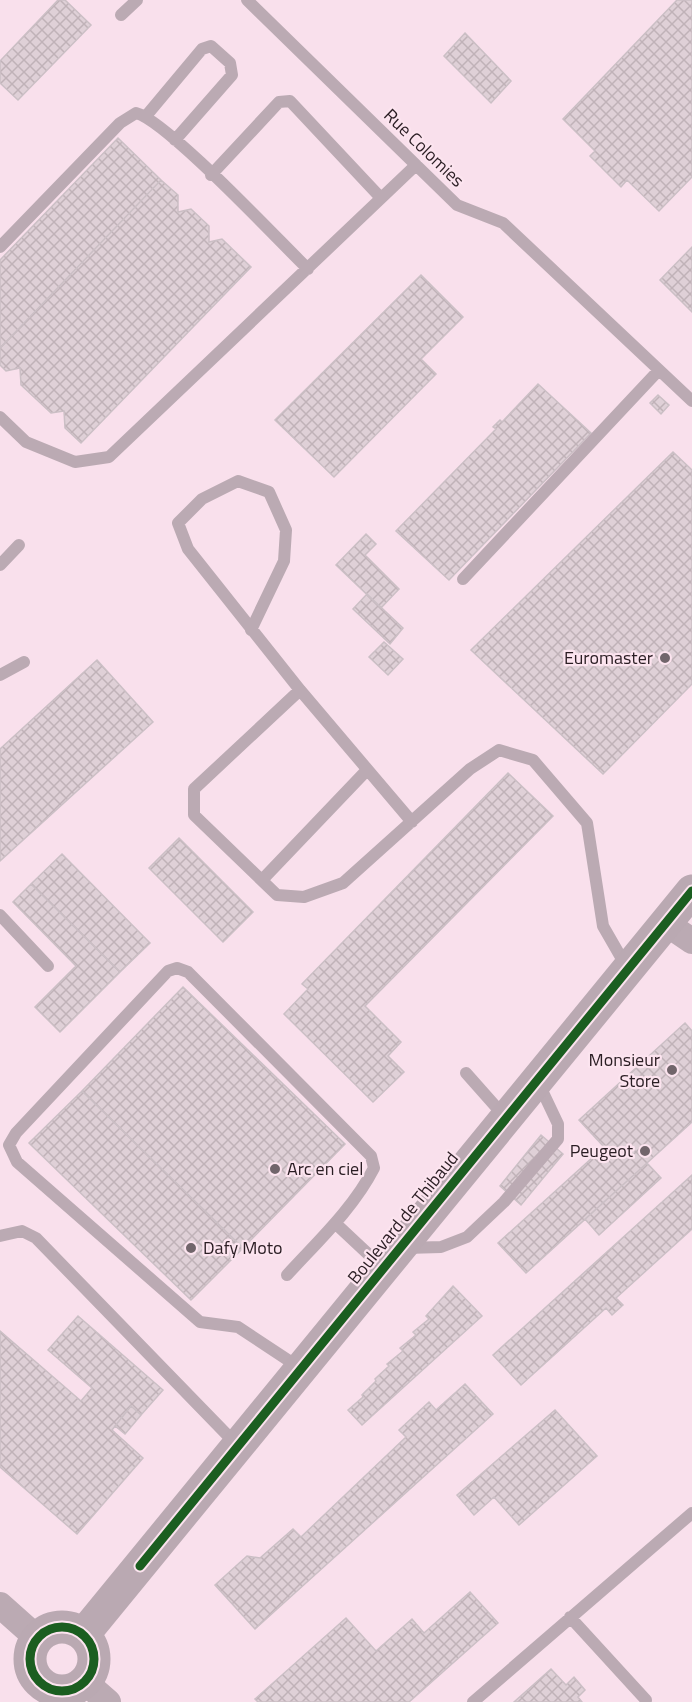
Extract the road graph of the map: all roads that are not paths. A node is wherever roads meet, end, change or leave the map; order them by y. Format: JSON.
{"nodes":[{"id":1,"x":137,"y":0,"type":"edge"},
{"id":2,"x":247,"y":0,"type":"edge"},
{"id":3,"x":121,"y":15,"type":"dead end"},
{"id":4,"x":146,"y":116,"type":"junction"},
{"id":5,"x":176,"y":140,"type":"junction"},
{"id":6,"x":416,"y":165,"type":"junction"},
{"id":7,"x":211,"y":175,"type":"junction"},
{"id":8,"x":381,"y":198,"type":"junction"},
{"id":9,"x":0,"y":247,"type":"edge"},
{"id":10,"x":308,"y":269,"type":"junction"},
{"id":11,"x":659,"y":370,"type":"junction"},
{"id":12,"x":690,"y":396,"type":"edge"},
{"id":13,"x":0,"y":417,"type":"edge"},
{"id":14,"x":19,"y":546,"type":"dead end"},
{"id":15,"x":0,"y":565,"type":"edge"},
{"id":16,"x":463,"y":579,"type":"dead end"},
{"id":17,"x":251,"y":630,"type":"junction"},
{"id":18,"x":24,"y":662,"type":"dead end"},
{"id":19,"x":0,"y":675,"type":"edge"},
{"id":20,"x":300,"y":690,"type":"junction"},
{"id":21,"x":367,"y":770,"type":"junction"},
{"id":22,"x":412,"y":822,"type":"junction"},
{"id":23,"x":262,"y":880,"type":"junction"},
{"id":24,"x":692,"y":891,"type":"edge"},
{"id":25,"x":0,"y":915,"type":"edge"},
{"id":26,"x":679,"y":932,"type":"edge"},
{"id":27,"x":48,"y":966,"type":"dead end"},
{"id":28,"x":628,"y":970,"type":"junction"},
{"id":29,"x":466,"y":1073,"type":"dead end"},
{"id":30,"x":537,"y":1080,"type":"junction"},
{"id":31,"x":506,"y":1118,"type":"junction"},
{"id":32,"x":335,"y":1223,"type":"junction"},
{"id":33,"x":0,"y":1236,"type":"edge"},
{"id":34,"x":391,"y":1258,"type":"junction"},
{"id":35,"x":286,"y":1275,"type":"dead end"},
{"id":36,"x":301,"y":1369,"type":"junction"},
{"id":37,"x":238,"y":1446,"type":"junction"},
{"id":38,"x":692,"y":1513,"type":"edge"},
{"id":39,"x":0,"y":1605,"type":"edge"},
{"id":40,"x":570,"y":1617,"type":"junction"},
{"id":41,"x":83,"y":1635,"type":"junction"},
{"id":42,"x":37,"y":1638,"type":"junction"},
{"id":43,"x":97,"y":1692,"type":"edge"},
{"id":44,"x":36,"y":1694,"type":"edge"},
{"id":45,"x":646,"y":1700,"type":"dead end"},
{"id":46,"x":473,"y":1702,"type":"edge"}],
"edges":[{"from":1,"to":3,"type":"lane"},
{"from":2,"to":6,"type":"lane","name":"Rue Colomies"},
{"from":4,"to":5,"type":"lane"},
{"from":4,"to":5,"type":"lane"},
{"from":4,"to":9,"type":"lane"},
{"from":5,"to":7,"type":"lane"},
{"from":6,"to":8,"type":"lane"},
{"from":6,"to":11,"type":"lane","name":"Rue Colomies"},
{"from":7,"to":8,"type":"lane"},
{"from":7,"to":10,"type":"lane"},
{"from":8,"to":10,"type":"lane"},
{"from":10,"to":13,"type":"lane"},
{"from":11,"to":12,"type":"lane","name":"Rue Colomies"},
{"from":11,"to":16,"type":"lane"},
{"from":14,"to":15,"type":"lane"},
{"from":17,"to":17,"type":"lane"},
{"from":17,"to":20,"type":"lane"},
{"from":18,"to":19,"type":"lane"},
{"from":20,"to":21,"type":"lane"},
{"from":20,"to":23,"type":"lane"},
{"from":21,"to":22,"type":"lane"},
{"from":21,"to":23,"type":"lane"},
{"from":22,"to":23,"type":"lane"},
{"from":22,"to":28,"type":"lane"},
{"from":24,"to":26,"type":"street","name":"Boulevard de Thibaud"},
{"from":25,"to":27,"type":"lane"},
{"from":26,"to":28,"type":"street","name":"Boulevard de Thibaud"},
{"from":28,"to":30,"type":"street","name":"Boulevard de Thibaud"},
{"from":29,"to":31,"type":"lane"},
{"from":30,"to":31,"type":"street","name":"Boulevard de Thibaud"},
{"from":30,"to":34,"type":"lane"},
{"from":31,"to":34,"type":"street","name":"Boulevard de Thibaud"},
{"from":32,"to":34,"type":"lane"},
{"from":32,"to":35,"type":"lane"},
{"from":32,"to":36,"type":"lane"},
{"from":33,"to":37,"type":"lane"},
{"from":34,"to":36,"type":"street","name":"Boulevard de Thibaud"},
{"from":36,"to":37,"type":"street","name":"Boulevard de Thibaud"},
{"from":37,"to":41,"type":"street","name":"Boulevard de Thibaud"},
{"from":38,"to":40,"type":"lane"},
{"from":39,"to":42,"type":"street"},
{"from":40,"to":45,"type":"lane"},
{"from":40,"to":46,"type":"lane"},
{"from":41,"to":42,"type":"street"},
{"from":41,"to":43,"type":"street"},
{"from":42,"to":44,"type":"street"},
{"from":43,"to":44,"type":"street"}]}
